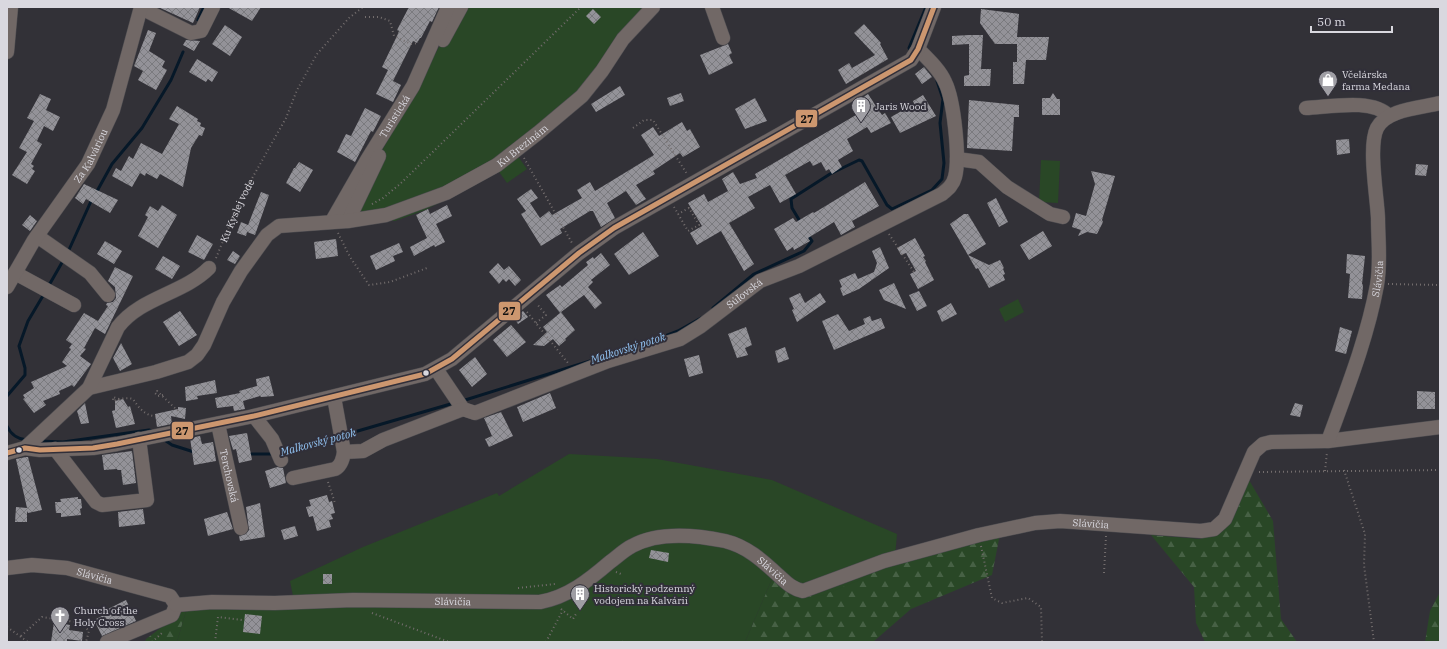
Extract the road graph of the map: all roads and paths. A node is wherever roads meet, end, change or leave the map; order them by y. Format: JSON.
{"nodes":[{"id":1,"x":11,"y":7,"type":"edge"},
{"id":2,"x":141,"y":7,"type":"edge"},
{"id":3,"x":213,"y":7,"type":"edge"},
{"id":4,"x":363,"y":7,"type":"edge"},
{"id":5,"x":448,"y":7,"type":"edge"},
{"id":6,"x":461,"y":7,"type":"edge"},
{"id":7,"x":581,"y":7,"type":"edge"},
{"id":8,"x":653,"y":7,"type":"edge"},
{"id":9,"x":712,"y":7,"type":"edge"},
{"id":10,"x":934,"y":7,"type":"edge"},
{"id":11,"x":365,"y":17,"type":"dead end"},
{"id":12,"x":723,"y":38,"type":"dead end"},
{"id":13,"x":430,"y":49,"type":"junction"},
{"id":14,"x":7,"y":52,"type":"edge"},
{"id":15,"x":915,"y":54,"type":"junction"},
{"id":16,"x":1440,"y":103,"type":"edge"},
{"id":17,"x":1306,"y":108,"type":"dead end"},
{"id":18,"x":1390,"y":116,"type":"junction"},
{"id":19,"x":633,"y":128,"type":"dead end"},
{"id":20,"x":957,"y":158,"type":"junction"},
{"id":21,"x":531,"y":171,"type":"dead end"},
{"id":22,"x":693,"y":183,"type":"junction"},
{"id":23,"x":668,"y":197,"type":"junction"},
{"id":24,"x":678,"y":214,"type":"junction"},
{"id":25,"x":350,"y":217,"type":"junction"},
{"id":26,"x":1063,"y":217,"type":"dead end"},
{"id":27,"x":332,"y":221,"type":"junction"},
{"id":28,"x":883,"y":224,"type":"junction"},
{"id":29,"x":37,"y":236,"type":"junction"},
{"id":30,"x":579,"y":253,"type":"junction"},
{"id":31,"x":209,"y":268,"type":"joint"},
{"id":32,"x":427,"y":268,"type":"dead end"},
{"id":33,"x":914,"y":272,"type":"dead end"},
{"id":34,"x":15,"y":273,"type":"junction"},
{"id":35,"x":1377,"y":284,"type":"junction"},
{"id":36,"x":1440,"y":285,"type":"edge"},
{"id":37,"x":7,"y":287,"type":"edge"},
{"id":38,"x":108,"y":295,"type":"dead end"},
{"id":39,"x":519,"y":302,"type":"junction"},
{"id":40,"x":537,"y":303,"type":"dead end"},
{"id":41,"x":74,"y":305,"type":"dead end"},
{"id":42,"x":536,"y":323,"type":"junction"},
{"id":43,"x":568,"y":363,"type":"dead end"},
{"id":44,"x":436,"y":369,"type":"junction"},
{"id":45,"x":89,"y":388,"type":"junction"},
{"id":46,"x":163,"y":395,"type":"dead end"},
{"id":47,"x":334,"y":397,"type":"junction"},
{"id":48,"x":119,"y":400,"type":"dead end"},
{"id":49,"x":463,"y":409,"type":"junction"},
{"id":50,"x":178,"y":411,"type":"dead end"},
{"id":51,"x":156,"y":416,"type":"dead end"},
{"id":52,"x":254,"y":416,"type":"junction"},
{"id":53,"x":218,"y":424,"type":"junction"},
{"id":54,"x":1440,"y":428,"type":"edge"},
{"id":55,"x":145,"y":438,"type":"junction"},
{"id":56,"x":1328,"y":441,"type":"junction"},
{"id":57,"x":31,"y":442,"type":"junction"},
{"id":58,"x":343,"y":448,"type":"junction"},
{"id":59,"x":55,"y":449,"type":"junction"},
{"id":60,"x":7,"y":453,"type":"edge"},
{"id":61,"x":282,"y":460,"type":"dead end"},
{"id":62,"x":1344,"y":470,"type":"junction"},
{"id":63,"x":1440,"y":470,"type":"edge"},
{"id":64,"x":325,"y":471,"type":"junction"},
{"id":65,"x":1326,"y":471,"type":"junction"},
{"id":66,"x":1246,"y":472,"type":"junction"},
{"id":67,"x":293,"y":478,"type":"dead end"},
{"id":68,"x":335,"y":503,"type":"dead end"},
{"id":69,"x":1107,"y":523,"type":"junction"},
{"id":70,"x":241,"y":528,"type":"dead end"},
{"id":71,"x":979,"y":535,"type":"junction"},
{"id":72,"x":7,"y":568,"type":"edge"},
{"id":73,"x":1104,"y":573,"type":"dead end"},
{"id":74,"x":549,"y":600,"type":"junction"},
{"id":75,"x":176,"y":605,"type":"junction"},
{"id":76,"x":366,"y":610,"type":"dead end"},
{"id":77,"x":562,"y":610,"type":"junction"},
{"id":78,"x":576,"y":614,"type":"dead end"},
{"id":79,"x":242,"y":620,"type":"dead end"},
{"id":80,"x":7,"y":626,"type":"edge"},
{"id":81,"x":21,"y":636,"type":"junction"},
{"id":82,"x":29,"y":642,"type":"edge"},
{"id":83,"x":86,"y":642,"type":"edge"},
{"id":84,"x":107,"y":642,"type":"edge"},
{"id":85,"x":215,"y":642,"type":"edge"},
{"id":86,"x":449,"y":642,"type":"edge"},
{"id":87,"x":546,"y":642,"type":"edge"},
{"id":88,"x":1042,"y":642,"type":"edge"},
{"id":89,"x":1374,"y":642,"type":"edge"}],
"edges":[{"from":1,"to":14,"type":"street"},
{"from":2,"to":3,"type":"street","name":"Za Kalváriou"},
{"from":2,"to":29,"type":"street","name":"Za Kalváriou"},
{"from":4,"to":31,"type":"path","name":"Ku Kyslej vode"},
{"from":5,"to":13,"type":"street","name":"Turistická"},
{"from":6,"to":25,"type":"street","name":"Turistická"},
{"from":7,"to":25,"type":"path"},
{"from":8,"to":25,"type":"street","name":"Ku Brezinám"},
{"from":9,"to":12,"type":"street"},
{"from":10,"to":15,"type":"street"},
{"from":11,"to":13,"type":"path"},
{"from":13,"to":27,"type":"street","name":"Turistická"},
{"from":15,"to":20,"type":"street","name":"Súľovská"},
{"from":15,"to":22,"type":"street"},
{"from":16,"to":18,"type":"street"},
{"from":17,"to":18,"type":"street"},
{"from":18,"to":35,"type":"street","name":"Slávičia"},
{"from":19,"to":22,"type":"path"},
{"from":20,"to":26,"type":"street"},
{"from":20,"to":28,"type":"street","name":"Súľovská"},
{"from":21,"to":30,"type":"path"},
{"from":22,"to":23,"type":"street"},
{"from":23,"to":24,"type":"path"},
{"from":23,"to":30,"type":"street"},
{"from":24,"to":24,"type":"path"},
{"from":25,"to":27,"type":"street"},
{"from":27,"to":32,"type":"path"},
{"from":27,"to":45,"type":"street"},
{"from":28,"to":33,"type":"path"},
{"from":28,"to":49,"type":"street","name":"Súľovská"},
{"from":29,"to":34,"type":"street","name":"Za Kalváriou"},
{"from":29,"to":38,"type":"street"},
{"from":30,"to":39,"type":"street"},
{"from":31,"to":45,"type":"street"},
{"from":34,"to":37,"type":"street","name":"Za Kalváriou"},
{"from":34,"to":41,"type":"street"},
{"from":35,"to":36,"type":"path"},
{"from":35,"to":56,"type":"street","name":"Slávičia"},
{"from":39,"to":42,"type":"path"},
{"from":39,"to":44,"type":"street"},
{"from":40,"to":42,"type":"path"},
{"from":42,"to":43,"type":"path"},
{"from":44,"to":47,"type":"street"},
{"from":44,"to":49,"type":"street"},
{"from":45,"to":57,"type":"street"},
{"from":46,"to":50,"type":"path"},
{"from":47,"to":52,"type":"street"},
{"from":47,"to":58,"type":"street"},
{"from":48,"to":51,"type":"path"},
{"from":49,"to":58,"type":"street"},
{"from":52,"to":53,"type":"street"},
{"from":52,"to":61,"type":"street"},
{"from":53,"to":55,"type":"street"},
{"from":53,"to":70,"type":"street","name":"Terchovská"},
{"from":54,"to":56,"type":"street","name":"Slávičia"},
{"from":55,"to":59,"type":"street"},
{"from":55,"to":59,"type":"street"},
{"from":56,"to":65,"type":"path"},
{"from":56,"to":66,"type":"street","name":"Slávičia"},
{"from":57,"to":59,"type":"street"},
{"from":57,"to":60,"type":"street"},
{"from":58,"to":64,"type":"street"},
{"from":62,"to":63,"type":"path"},
{"from":62,"to":65,"type":"path"},
{"from":62,"to":89,"type":"path"},
{"from":64,"to":67,"type":"street"},
{"from":64,"to":68,"type":"path"},
{"from":65,"to":66,"type":"path"},
{"from":66,"to":69,"type":"street","name":"Slávičia"},
{"from":69,"to":71,"type":"street","name":"Slávičia"},
{"from":69,"to":73,"type":"path"},
{"from":71,"to":74,"type":"street","name":"Slávičia"},
{"from":71,"to":88,"type":"path"},
{"from":72,"to":75,"type":"street","name":"Slávičia"},
{"from":74,"to":75,"type":"street","name":"Slávičia"},
{"from":74,"to":77,"type":"path"},
{"from":75,"to":84,"type":"street"},
{"from":76,"to":86,"type":"path"},
{"from":77,"to":78,"type":"path"},
{"from":77,"to":87,"type":"path"},
{"from":79,"to":85,"type":"path"},
{"from":80,"to":81,"type":"path"},
{"from":81,"to":82,"type":"path"},
{"from":81,"to":83,"type":"path"}]}
